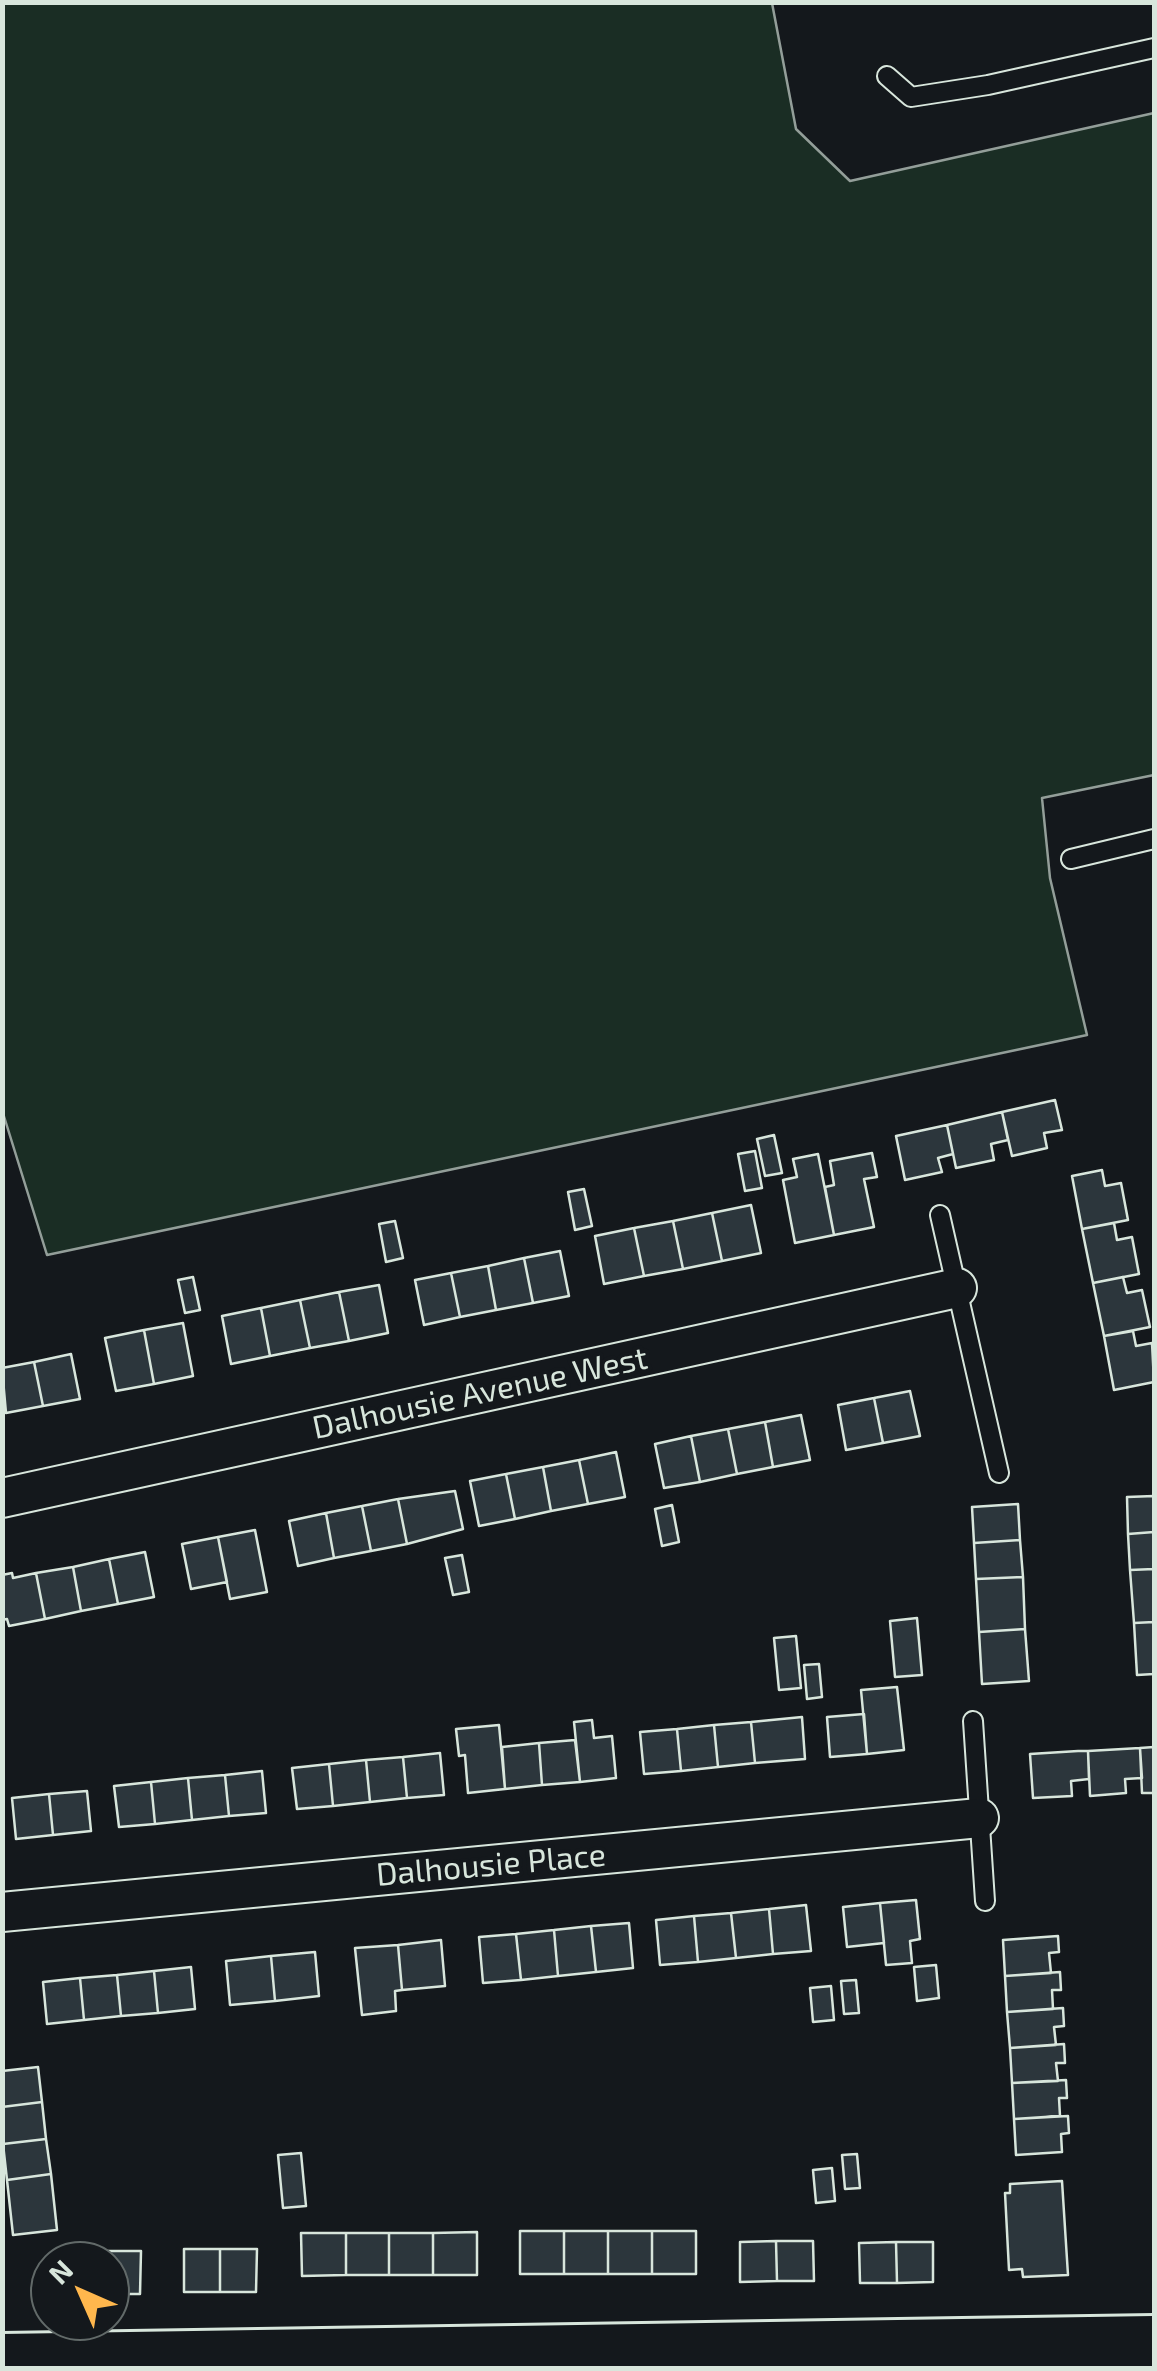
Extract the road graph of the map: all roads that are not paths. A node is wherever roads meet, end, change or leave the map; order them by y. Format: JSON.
{"nodes":[{"id":1,"x":1154,"y":48,"type":"edge"},
{"id":2,"x":887,"y":76,"type":"dead end"},
{"id":3,"x":1154,"y":838,"type":"edge"},
{"id":4,"x":1071,"y":859,"type":"dead end"},
{"id":5,"x":940,"y":1215,"type":"dead end"},
{"id":6,"x":957,"y":1288,"type":"junction"},
{"id":7,"x":999,"y":1473,"type":"dead end"},
{"id":8,"x":2,"y":1498,"type":"edge"},
{"id":9,"x":973,"y":1722,"type":"dead end"},
{"id":10,"x":979,"y":1818,"type":"junction"},
{"id":11,"x":985,"y":1901,"type":"dead end"},
{"id":12,"x":2,"y":1912,"type":"edge"},
{"id":13,"x":1154,"y":2342,"type":"edge"},
{"id":14,"x":2,"y":2360,"type":"edge"},
{"id":15,"x":160,"y":2363,"type":"edge"}],
"edges":[{"from":1,"to":2,"type":"lane"},
{"from":3,"to":4,"type":"lane"},
{"from":5,"to":6,"type":"lane"},
{"from":6,"to":7,"type":"lane"},
{"from":6,"to":8,"type":"street","name":"Dalhousie Avenue West"},
{"from":9,"to":10,"type":"lane"},
{"from":10,"to":11,"type":"lane"},
{"from":10,"to":12,"type":"street","name":"Dalhousie Place"},
{"from":13,"to":15,"type":"street"},
{"from":14,"to":15,"type":"street"}]}
